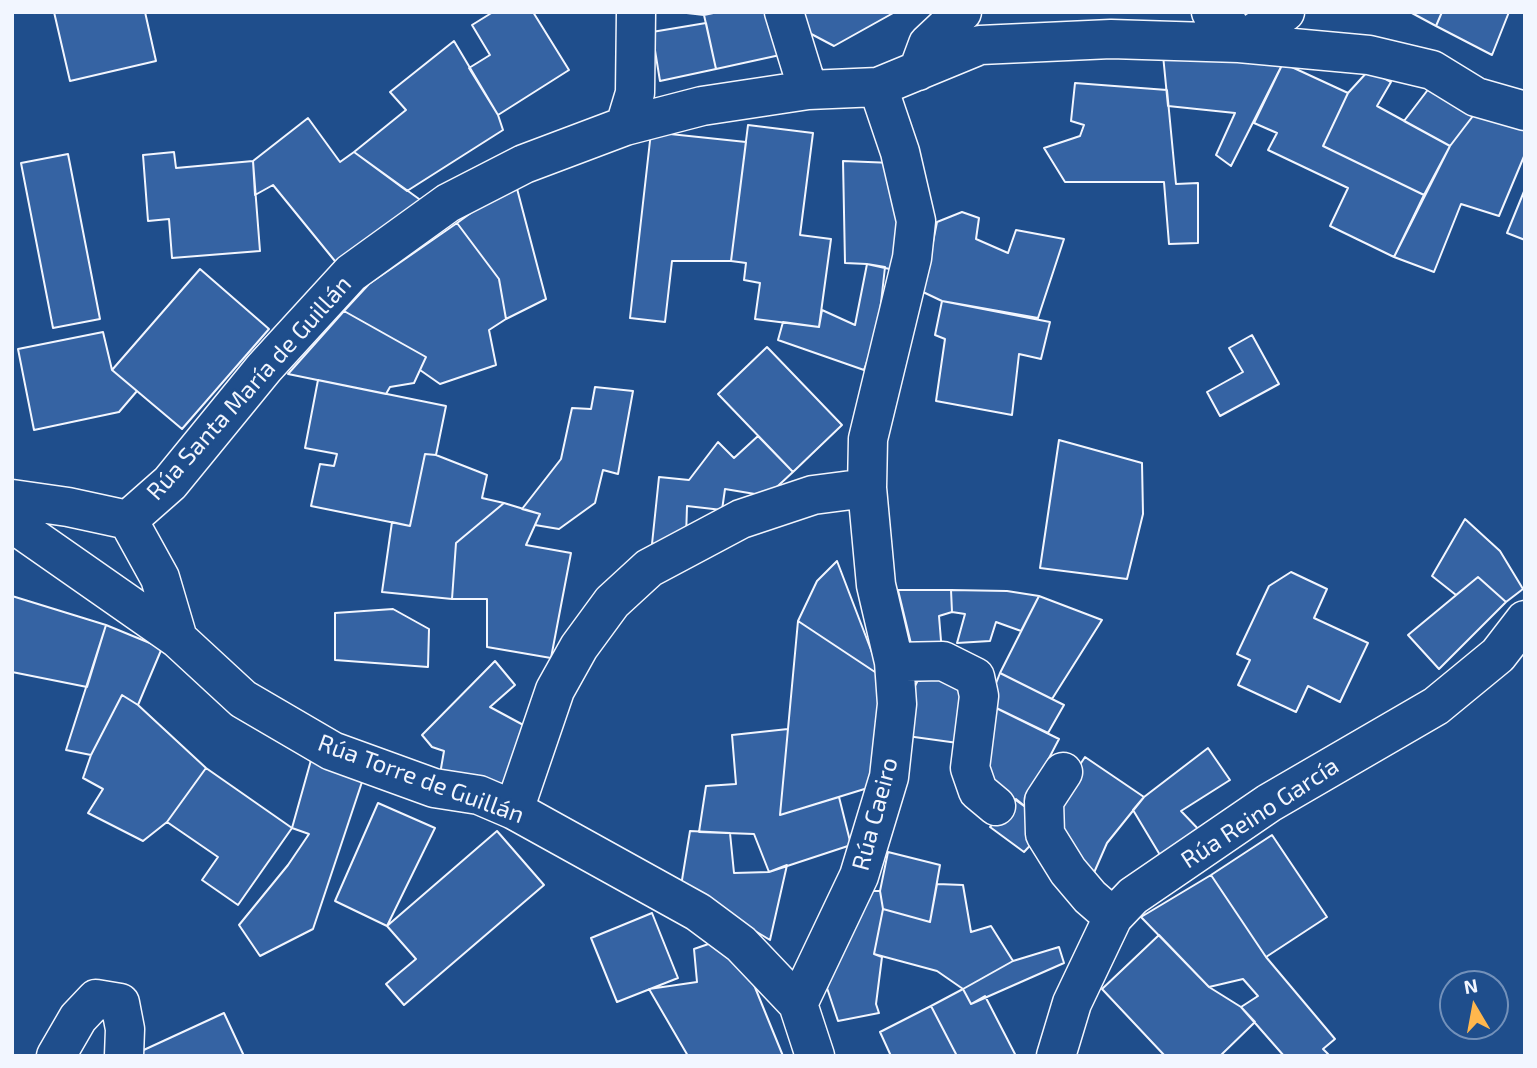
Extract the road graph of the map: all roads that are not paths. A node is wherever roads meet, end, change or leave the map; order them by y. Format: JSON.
{"nodes":[{"id":1,"x":636,"y":12,"type":"edge"},
{"id":2,"x":784,"y":12,"type":"edge"},
{"id":3,"x":962,"y":12,"type":"edge"},
{"id":4,"x":1211,"y":12,"type":"edge"},
{"id":5,"x":1285,"y":12,"type":"edge"},
{"id":6,"x":1120,"y":26,"type":"edge"},
{"id":7,"x":1239,"y":43,"type":"junction"},
{"id":8,"x":918,"y":71,"type":"junction"},
{"id":9,"x":878,"y":88,"type":"junction"},
{"id":10,"x":808,"y":90,"type":"junction"},
{"id":11,"x":1525,"y":111,"type":"edge"},
{"id":12,"x":625,"y":126,"type":"junction"},
{"id":13,"x":867,"y":488,"type":"junction"},
{"id":14,"x":12,"y":499,"type":"edge"},
{"id":15,"x":128,"y":520,"type":"junction"},
{"id":16,"x":12,"y":523,"type":"edge"},
{"id":17,"x":1525,"y":620,"type":"edge"},
{"id":18,"x":178,"y":639,"type":"junction"},
{"id":19,"x":894,"y":662,"type":"junction"},
{"id":20,"x":1063,"y":772,"type":"dead end"},
{"id":21,"x":996,"y":806,"type":"dead end"},
{"id":22,"x":514,"y":810,"type":"junction"},
{"id":23,"x":1113,"y":917,"type":"junction"},
{"id":24,"x":798,"y":1004,"type":"junction"},
{"id":25,"x":56,"y":1056,"type":"edge"},
{"id":26,"x":124,"y":1056,"type":"edge"},
{"id":27,"x":815,"y":1056,"type":"edge"},
{"id":28,"x":1056,"y":1056,"type":"edge"}],
"edges":[{"from":1,"to":12,"type":"street"},
{"from":2,"to":10,"type":"street"},
{"from":3,"to":8,"type":"street"},
{"from":4,"to":7,"type":"street"},
{"from":5,"to":7,"type":"street"},
{"from":6,"to":7,"type":"street","name":"Rúa Santa María de Guillán"},
{"from":6,"to":8,"type":"street","name":"Rúa Santa María de Guillán"},
{"from":7,"to":11,"type":"street","name":"Rúa Santa María de Guillán"},
{"from":8,"to":9,"type":"street","name":"Rúa Santa María de Guillán"},
{"from":9,"to":10,"type":"street","name":"Rúa Santa María de Guillán"},
{"from":9,"to":13,"type":"street","name":"Rúa Caeiro"},
{"from":10,"to":12,"type":"street","name":"Rúa Santa María de Guillán"},
{"from":12,"to":15,"type":"street","name":"Rúa Santa María de Guillán"},
{"from":13,"to":19,"type":"street","name":"Rúa Caeiro"},
{"from":13,"to":22,"type":"street"},
{"from":14,"to":15,"type":"street"},
{"from":15,"to":18,"type":"street"},
{"from":16,"to":18,"type":"street","name":"Rúa Torre de Guillán"},
{"from":17,"to":23,"type":"street","name":"Rúa Reino García"},
{"from":18,"to":22,"type":"street","name":"Rúa Torre de Guillán"},
{"from":19,"to":21,"type":"street"},
{"from":19,"to":24,"type":"street","name":"Rúa Caeiro"},
{"from":20,"to":23,"type":"street"},
{"from":22,"to":24,"type":"street","name":"Rúa Torre de Guillán"},
{"from":23,"to":28,"type":"street","name":"Rúa Reino García"},
{"from":24,"to":27,"type":"street","name":"Rúa Torre de Guillán"},
{"from":25,"to":26,"type":"street"}]}
